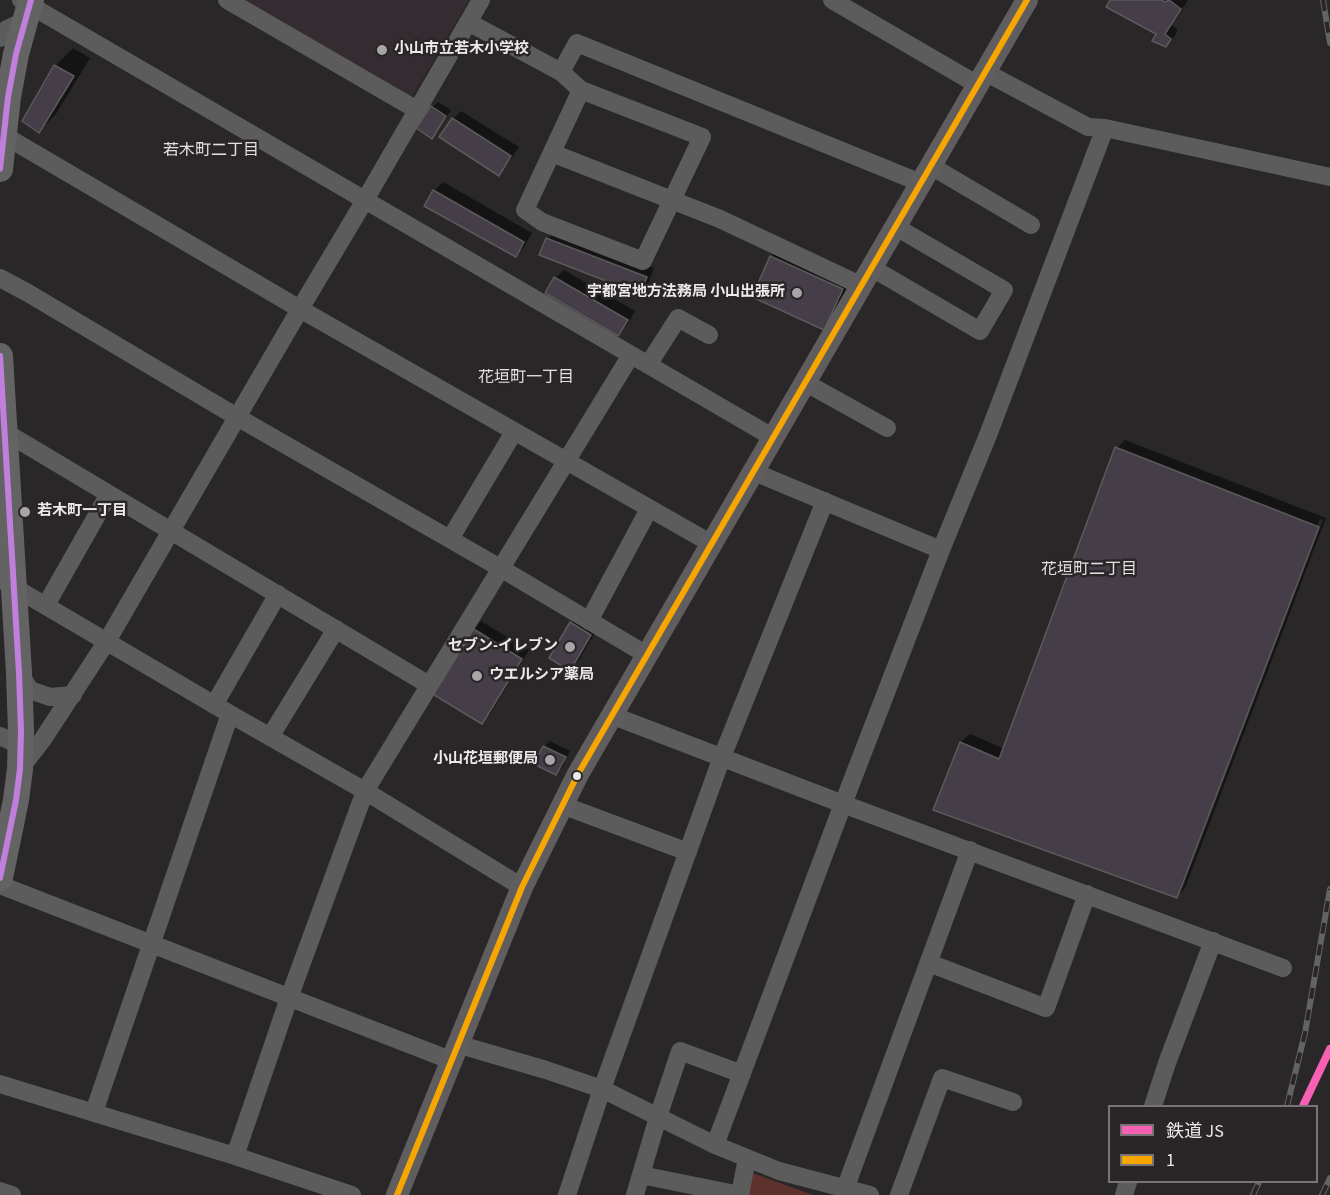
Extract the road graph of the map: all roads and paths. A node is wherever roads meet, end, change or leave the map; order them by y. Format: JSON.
{"nodes":[{"id":1,"x":227,"y":0,"type":"edge"},
{"id":2,"x":481,"y":0,"type":"edge"},
{"id":3,"x":832,"y":0,"type":"edge"},
{"id":4,"x":1027,"y":0,"type":"edge"},
{"id":5,"x":26,"y":7,"type":"edge"},
{"id":6,"x":468,"y":22,"type":"junction"},
{"id":7,"x":0,"y":38,"type":"edge"},
{"id":8,"x":561,"y":72,"type":"junction"},
{"id":9,"x":982,"y":79,"type":"junction"},
{"id":10,"x":580,"y":90,"type":"junction"},
{"id":11,"x":417,"y":110,"type":"junction"},
{"id":12,"x":1105,"y":128,"type":"junction"},
{"id":13,"x":1,"y":134,"type":"edge"},
{"id":14,"x":552,"y":153,"type":"junction"},
{"id":15,"x":0,"y":169,"type":"edge"},
{"id":16,"x":926,"y":175,"type":"junction"},
{"id":17,"x":1330,"y":177,"type":"edge"},
{"id":18,"x":365,"y":200,"type":"junction"},
{"id":19,"x":672,"y":200,"type":"junction"},
{"id":20,"x":1030,"y":225,"type":"dead end"},
{"id":21,"x":896,"y":227,"type":"junction"},
{"id":22,"x":867,"y":277,"type":"junction"},
{"id":23,"x":0,"y":278,"type":"edge"},
{"id":24,"x":300,"y":309,"type":"junction"},
{"id":25,"x":709,"y":335,"type":"dead end"},
{"id":26,"x":631,"y":355,"type":"junction"},
{"id":27,"x":0,"y":356,"type":"edge"},
{"id":28,"x":648,"y":365,"type":"junction"},
{"id":29,"x":806,"y":383,"type":"junction"},
{"id":30,"x":237,"y":417,"type":"junction"},
{"id":31,"x":887,"y":428,"type":"dead end"},
{"id":32,"x":2,"y":430,"type":"edge"},
{"id":33,"x":514,"y":432,"type":"junction"},
{"id":34,"x":774,"y":438,"type":"junction"},
{"id":35,"x":566,"y":462,"type":"junction"},
{"id":36,"x":754,"y":472,"type":"junction"},
{"id":37,"x":110,"y":494,"type":"junction"},
{"id":38,"x":825,"y":501,"type":"junction"},
{"id":39,"x":649,"y":509,"type":"junction"},
{"id":40,"x":172,"y":531,"type":"junction"},
{"id":41,"x":450,"y":539,"type":"junction"},
{"id":42,"x":712,"y":544,"type":"junction"},
{"id":43,"x":941,"y":550,"type":"junction"},
{"id":44,"x":502,"y":569,"type":"junction"},
{"id":45,"x":7,"y":583,"type":"edge"},
{"id":46,"x":278,"y":594,"type":"junction"},
{"id":47,"x":46,"y":605,"type":"junction"},
{"id":48,"x":589,"y":621,"type":"junction"},
{"id":49,"x":336,"y":629,"type":"junction"},
{"id":50,"x":107,"y":641,"type":"junction"},
{"id":51,"x":647,"y":655,"type":"junction"},
{"id":52,"x":19,"y":673,"type":"junction"},
{"id":53,"x":429,"y":685,"type":"junction"},
{"id":54,"x":73,"y":695,"type":"junction"},
{"id":55,"x":214,"y":705,"type":"junction"},
{"id":56,"x":230,"y":714,"type":"junction"},
{"id":57,"x":611,"y":715,"type":"junction"},
{"id":58,"x":270,"y":737,"type":"junction"},
{"id":59,"x":13,"y":750,"type":"edge"},
{"id":60,"x":722,"y":757,"type":"junction"},
{"id":61,"x":365,"y":791,"type":"junction"},
{"id":62,"x":843,"y":804,"type":"junction"},
{"id":63,"x":562,"y":805,"type":"junction"},
{"id":64,"x":970,"y":850,"type":"junction"},
{"id":65,"x":688,"y":852,"type":"junction"},
{"id":66,"x":0,"y":878,"type":"edge"},
{"id":67,"x":0,"y":885,"type":"edge"},
{"id":68,"x":522,"y":887,"type":"junction"},
{"id":69,"x":1087,"y":894,"type":"junction"},
{"id":70,"x":1213,"y":941,"type":"junction"},
{"id":71,"x":151,"y":944,"type":"junction"},
{"id":72,"x":929,"y":963,"type":"junction"},
{"id":73,"x":1283,"y":968,"type":"dead end"},
{"id":74,"x":289,"y":998,"type":"junction"},
{"id":75,"x":454,"y":1052,"type":"junction"},
{"id":76,"x":742,"y":1074,"type":"junction"},
{"id":77,"x":0,"y":1084,"type":"edge"},
{"id":78,"x":602,"y":1089,"type":"junction"},
{"id":79,"x":1013,"y":1102,"type":"dead end"},
{"id":80,"x":1154,"y":1105,"type":"edge"},
{"id":81,"x":94,"y":1112,"type":"junction"},
{"id":82,"x":658,"y":1117,"type":"junction"},
{"id":83,"x":715,"y":1145,"type":"junction"},
{"id":84,"x":235,"y":1156,"type":"junction"},
{"id":85,"x":747,"y":1158,"type":"junction"},
{"id":86,"x":641,"y":1175,"type":"junction"},
{"id":87,"x":845,"y":1190,"type":"junction"},
{"id":88,"x":0,"y":1191,"type":"edge"},
{"id":89,"x":12,"y":1195,"type":"edge"},
{"id":90,"x":352,"y":1195,"type":"edge"},
{"id":91,"x":397,"y":1195,"type":"edge"},
{"id":92,"x":567,"y":1195,"type":"edge"},
{"id":93,"x":635,"y":1195,"type":"edge"},
{"id":94,"x":870,"y":1195,"type":"edge"},
{"id":95,"x":899,"y":1195,"type":"edge"}],
"edges":[{"from":1,"to":11,"type":"street"},
{"from":2,"to":6,"type":"street"},
{"from":3,"to":9,"type":"street"},
{"from":4,"to":9,"type":"main road"},
{"from":5,"to":7,"type":"street"},
{"from":5,"to":13,"type":"highway"},
{"from":5,"to":18,"type":"street"},
{"from":6,"to":8,"type":"street"},
{"from":6,"to":11,"type":"street"},
{"from":8,"to":10,"type":"street"},
{"from":8,"to":16,"type":"street"},
{"from":9,"to":12,"type":"street"},
{"from":9,"to":16,"type":"main road"},
{"from":10,"to":14,"type":"street"},
{"from":10,"to":19,"type":"street"},
{"from":11,"to":18,"type":"street"},
{"from":12,"to":17,"type":"street"},
{"from":12,"to":43,"type":"street"},
{"from":13,"to":15,"type":"highway"},
{"from":13,"to":24,"type":"street"},
{"from":14,"to":19,"type":"street"},
{"from":14,"to":19,"type":"street"},
{"from":16,"to":20,"type":"street"},
{"from":16,"to":21,"type":"main road"},
{"from":18,"to":24,"type":"street"},
{"from":18,"to":26,"type":"street"},
{"from":19,"to":22,"type":"street"},
{"from":21,"to":22,"type":"main road"},
{"from":21,"to":22,"type":"street"},
{"from":22,"to":29,"type":"main road"},
{"from":23,"to":30,"type":"street"},
{"from":24,"to":30,"type":"street"},
{"from":24,"to":33,"type":"street"},
{"from":25,"to":28,"type":"street"},
{"from":26,"to":28,"type":"street"},
{"from":26,"to":35,"type":"street"},
{"from":27,"to":32,"type":"highway"},
{"from":28,"to":34,"type":"street"},
{"from":29,"to":31,"type":"street"},
{"from":29,"to":34,"type":"main road"},
{"from":30,"to":40,"type":"street"},
{"from":30,"to":41,"type":"street"},
{"from":32,"to":37,"type":"street"},
{"from":32,"to":45,"type":"highway"},
{"from":33,"to":35,"type":"street"},
{"from":33,"to":41,"type":"street"},
{"from":34,"to":36,"type":"main road"},
{"from":35,"to":39,"type":"street"},
{"from":35,"to":44,"type":"street"},
{"from":36,"to":38,"type":"street"},
{"from":36,"to":42,"type":"main road"},
{"from":37,"to":40,"type":"street"},
{"from":37,"to":47,"type":"street"},
{"from":38,"to":43,"type":"street"},
{"from":38,"to":60,"type":"street"},
{"from":39,"to":42,"type":"street"},
{"from":39,"to":48,"type":"street"},
{"from":40,"to":46,"type":"street"},
{"from":40,"to":50,"type":"street"},
{"from":41,"to":44,"type":"street"},
{"from":42,"to":51,"type":"main road"},
{"from":43,"to":62,"type":"street"},
{"from":44,"to":48,"type":"street"},
{"from":44,"to":53,"type":"street"},
{"from":45,"to":47,"type":"street"},
{"from":45,"to":52,"type":"highway"},
{"from":46,"to":49,"type":"street"},
{"from":46,"to":55,"type":"street"},
{"from":47,"to":50,"type":"street"},
{"from":48,"to":51,"type":"street"},
{"from":49,"to":53,"type":"street"},
{"from":49,"to":58,"type":"street"},
{"from":50,"to":54,"type":"street"},
{"from":50,"to":55,"type":"street"},
{"from":51,"to":57,"type":"main road"},
{"from":52,"to":54,"type":"street"},
{"from":52,"to":59,"type":"highway"},
{"from":53,"to":61,"type":"street"},
{"from":54,"to":59,"type":"street"},
{"from":55,"to":56,"type":"street"},
{"from":56,"to":58,"type":"street"},
{"from":56,"to":71,"type":"street"},
{"from":57,"to":60,"type":"street"},
{"from":57,"to":63,"type":"main road"},
{"from":58,"to":61,"type":"street"},
{"from":59,"to":66,"type":"highway"},
{"from":60,"to":62,"type":"street"},
{"from":60,"to":65,"type":"street"},
{"from":61,"to":68,"type":"street"},
{"from":61,"to":74,"type":"street"},
{"from":62,"to":64,"type":"street"},
{"from":62,"to":76,"type":"street"},
{"from":63,"to":65,"type":"street"},
{"from":63,"to":68,"type":"main road"},
{"from":64,"to":69,"type":"street"},
{"from":64,"to":72,"type":"street"},
{"from":65,"to":78,"type":"street"},
{"from":67,"to":71,"type":"street"},
{"from":68,"to":75,"type":"main road"},
{"from":69,"to":70,"type":"street"},
{"from":69,"to":72,"type":"street"},
{"from":70,"to":73,"type":"street"},
{"from":70,"to":80,"type":"street"},
{"from":71,"to":74,"type":"street"},
{"from":71,"to":81,"type":"street"},
{"from":72,"to":87,"type":"street"},
{"from":74,"to":75,"type":"street"},
{"from":74,"to":84,"type":"street"},
{"from":75,"to":78,"type":"street"},
{"from":75,"to":91,"type":"main road"},
{"from":76,"to":82,"type":"street"},
{"from":76,"to":83,"type":"street"},
{"from":77,"to":81,"type":"street"},
{"from":78,"to":82,"type":"street"},
{"from":78,"to":92,"type":"street"},
{"from":79,"to":95,"type":"street"},
{"from":81,"to":84,"type":"street"},
{"from":82,"to":83,"type":"street"},
{"from":82,"to":86,"type":"street"},
{"from":83,"to":85,"type":"street"},
{"from":84,"to":90,"type":"street"},
{"from":85,"to":86,"type":"street"},
{"from":85,"to":87,"type":"street"},
{"from":86,"to":93,"type":"street"},
{"from":87,"to":94,"type":"street"},
{"from":88,"to":89,"type":"street"}]}
